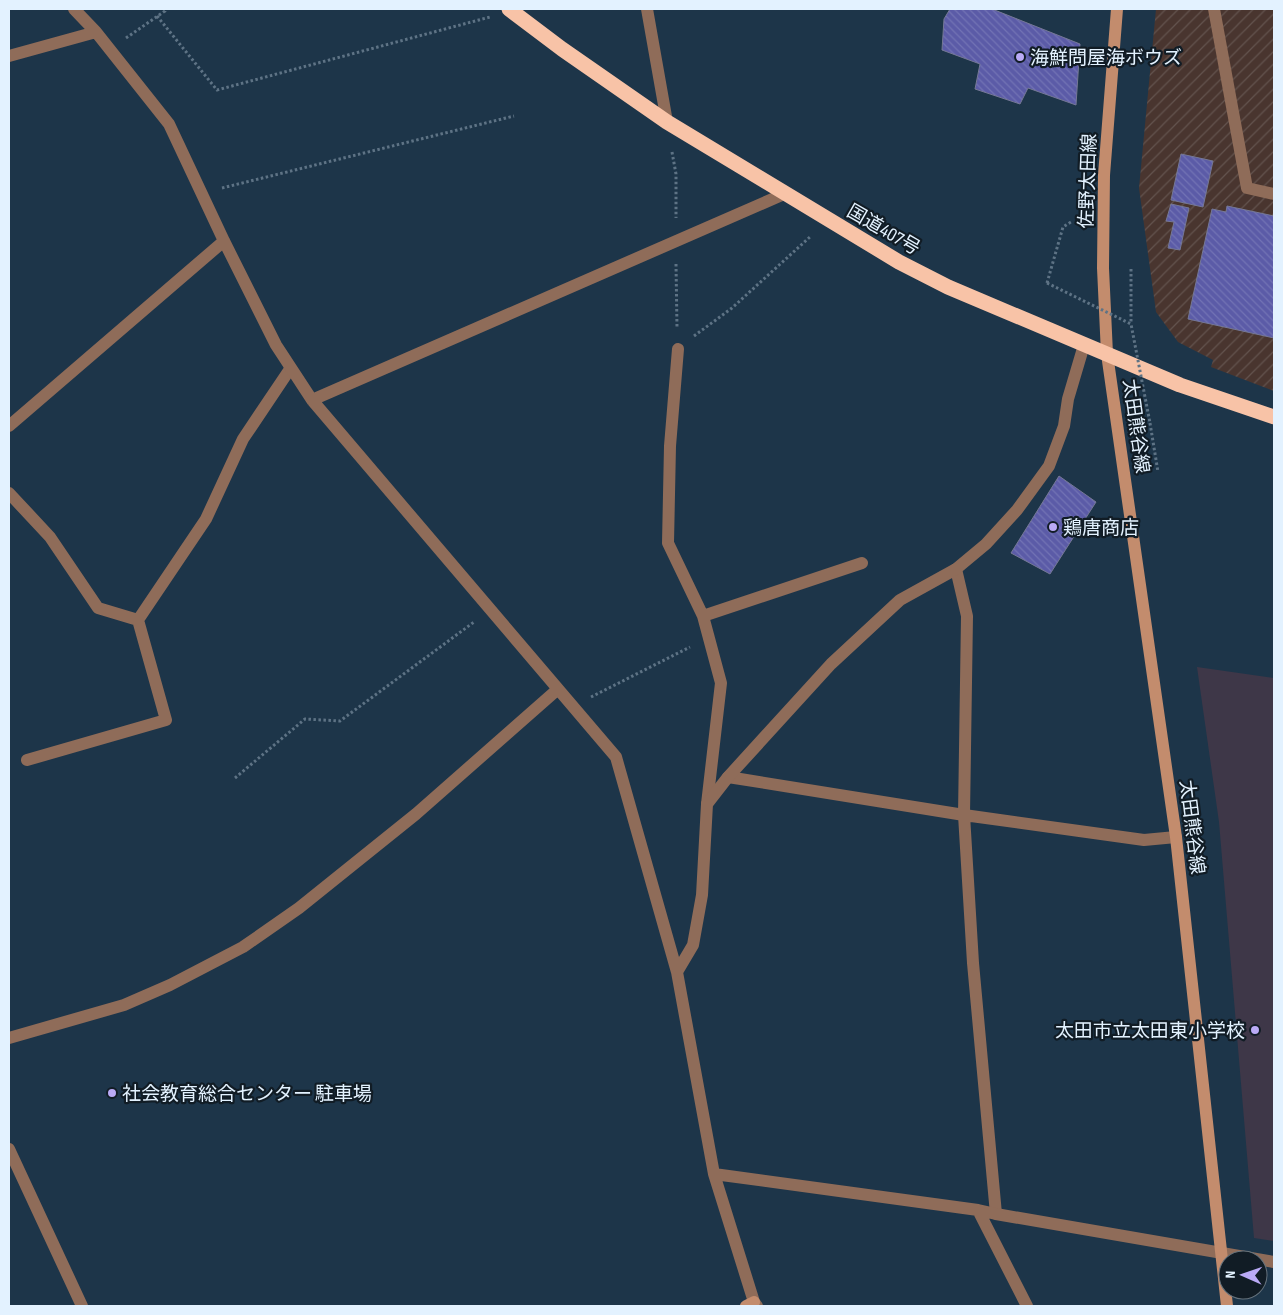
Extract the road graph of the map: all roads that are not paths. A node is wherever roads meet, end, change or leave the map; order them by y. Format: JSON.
{"nodes":[{"id":1,"x":74,"y":9,"type":"edge"},
{"id":2,"x":647,"y":9,"type":"edge"},
{"id":3,"x":1117,"y":9,"type":"edge"},
{"id":4,"x":1214,"y":9,"type":"edge"},
{"id":5,"x":511,"y":10,"type":"edge"},
{"id":6,"x":96,"y":32,"type":"junction"},
{"id":7,"x":9,"y":56,"type":"edge"},
{"id":8,"x":667,"y":122,"type":"junction"},
{"id":9,"x":784,"y":194,"type":"junction"},
{"id":10,"x":1274,"y":194,"type":"edge"},
{"id":11,"x":224,"y":241,"type":"junction"},
{"id":12,"x":1084,"y":345,"type":"junction"},
{"id":13,"x":678,"y":348,"type":"road end"},
{"id":14,"x":1108,"y":354,"type":"junction"},
{"id":15,"x":290,"y":369,"type":"junction"},
{"id":16,"x":312,"y":400,"type":"junction"},
{"id":17,"x":1274,"y":417,"type":"edge"},
{"id":18,"x":9,"y":426,"type":"edge"},
{"id":19,"x":9,"y":492,"type":"edge"},
{"id":20,"x":862,"y":562,"type":"dead end"},
{"id":21,"x":956,"y":569,"type":"junction"},
{"id":22,"x":703,"y":616,"type":"junction"},
{"id":23,"x":138,"y":620,"type":"junction"},
{"id":24,"x":558,"y":690,"type":"junction"},
{"id":25,"x":27,"y":760,"type":"dead end"},
{"id":26,"x":728,"y":777,"type":"junction"},
{"id":27,"x":706,"y":804,"type":"junction"},
{"id":28,"x":964,"y":815,"type":"junction"},
{"id":29,"x":1176,"y":837,"type":"junction"},
{"id":30,"x":677,"y":972,"type":"junction"},
{"id":31,"x":9,"y":1038,"type":"edge"},
{"id":32,"x":9,"y":1149,"type":"edge"},
{"id":33,"x":714,"y":1174,"type":"junction"},
{"id":34,"x":978,"y":1210,"type":"junction"},
{"id":35,"x":996,"y":1214,"type":"junction"},
{"id":36,"x":1222,"y":1250,"type":"edge"},
{"id":37,"x":1218,"y":1253,"type":"edge"},
{"id":38,"x":753,"y":1305,"type":"edge"},
{"id":39,"x":82,"y":1306,"type":"edge"},
{"id":40,"x":1027,"y":1306,"type":"edge"}],
"edges":[{"from":1,"to":6,"type":"street"},
{"from":2,"to":8,"type":"street"},
{"from":3,"to":14,"type":"main road","name":"佐野太田線"},
{"from":4,"to":10,"type":"street"},
{"from":5,"to":8,"type":"highway","name":"国道407号"},
{"from":6,"to":7,"type":"street"},
{"from":6,"to":11,"type":"street"},
{"from":8,"to":9,"type":"highway","name":"国道407号"},
{"from":9,"to":12,"type":"highway","name":"国道407号"},
{"from":9,"to":16,"type":"street"},
{"from":11,"to":15,"type":"street"},
{"from":11,"to":18,"type":"street"},
{"from":12,"to":14,"type":"highway","name":"国道407号"},
{"from":12,"to":21,"type":"street"},
{"from":13,"to":22,"type":"street"},
{"from":14,"to":17,"type":"highway","name":"国道407号"},
{"from":14,"to":29,"type":"main road","name":"太田熊谷線"},
{"from":15,"to":16,"type":"street"},
{"from":15,"to":23,"type":"street"},
{"from":16,"to":24,"type":"street"},
{"from":19,"to":23,"type":"street"},
{"from":20,"to":22,"type":"street"},
{"from":21,"to":26,"type":"street"},
{"from":21,"to":28,"type":"street"},
{"from":22,"to":27,"type":"street"},
{"from":23,"to":25,"type":"street"},
{"from":24,"to":30,"type":"street"},
{"from":24,"to":31,"type":"street"},
{"from":26,"to":27,"type":"street"},
{"from":26,"to":28,"type":"street"},
{"from":27,"to":30,"type":"street"},
{"from":28,"to":29,"type":"street"},
{"from":28,"to":35,"type":"street"},
{"from":29,"to":36,"type":"main road","name":"太田熊谷線"},
{"from":30,"to":33,"type":"street"},
{"from":32,"to":39,"type":"street"},
{"from":33,"to":34,"type":"street"},
{"from":33,"to":38,"type":"street"},
{"from":34,"to":35,"type":"street"},
{"from":34,"to":40,"type":"street"},
{"from":35,"to":37,"type":"street"}]}
